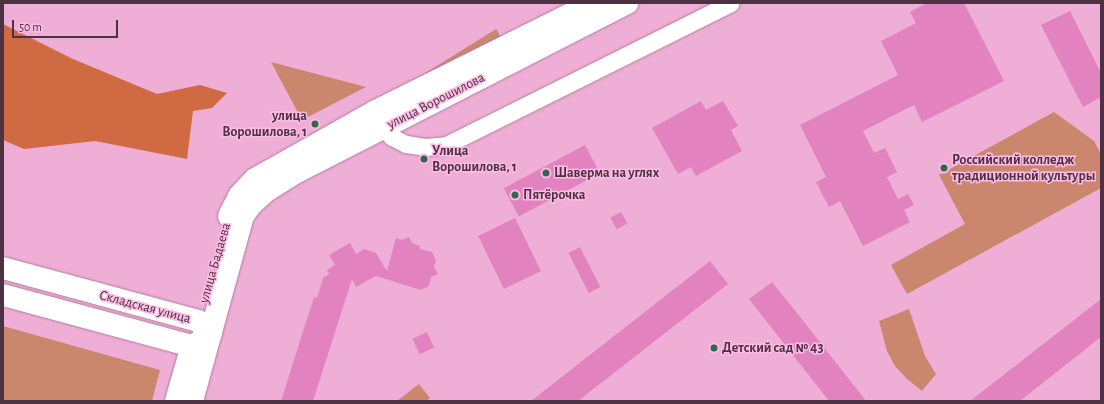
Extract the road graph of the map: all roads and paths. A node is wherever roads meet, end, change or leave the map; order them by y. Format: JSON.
{"nodes":[{"id":1,"x":593,"y":3,"type":"edge"},
{"id":2,"x":627,"y":3,"type":"edge"},
{"id":3,"x":730,"y":3,"type":"edge"},
{"id":4,"x":383,"y":128,"type":"junction"},
{"id":5,"x":245,"y":201,"type":"junction"},
{"id":6,"x":3,"y":268,"type":"edge"},
{"id":7,"x":3,"y":295,"type":"edge"},
{"id":8,"x":205,"y":328,"type":"junction"},
{"id":9,"x":192,"y":346,"type":"junction"},
{"id":10,"x":176,"y":401,"type":"edge"},
{"id":11,"x":192,"y":401,"type":"edge"}],
"edges":[{"from":1,"to":5,"type":"street","name":"улица Ворошилова"},
{"from":2,"to":4,"type":"street","name":"улица Ворошилова"},
{"from":3,"to":4,"type":"street"},
{"from":4,"to":5,"type":"street","name":"улица Ворошилова"},
{"from":5,"to":8,"type":"street","name":"улица Бадаева"},
{"from":6,"to":8,"type":"street","name":"Складская улица"},
{"from":7,"to":9,"type":"street","name":"Складская улица"},
{"from":8,"to":9,"type":"street","name":"Складская улица"},
{"from":8,"to":11,"type":"street","name":"улица Бадаева"},
{"from":9,"to":10,"type":"street"}]}
